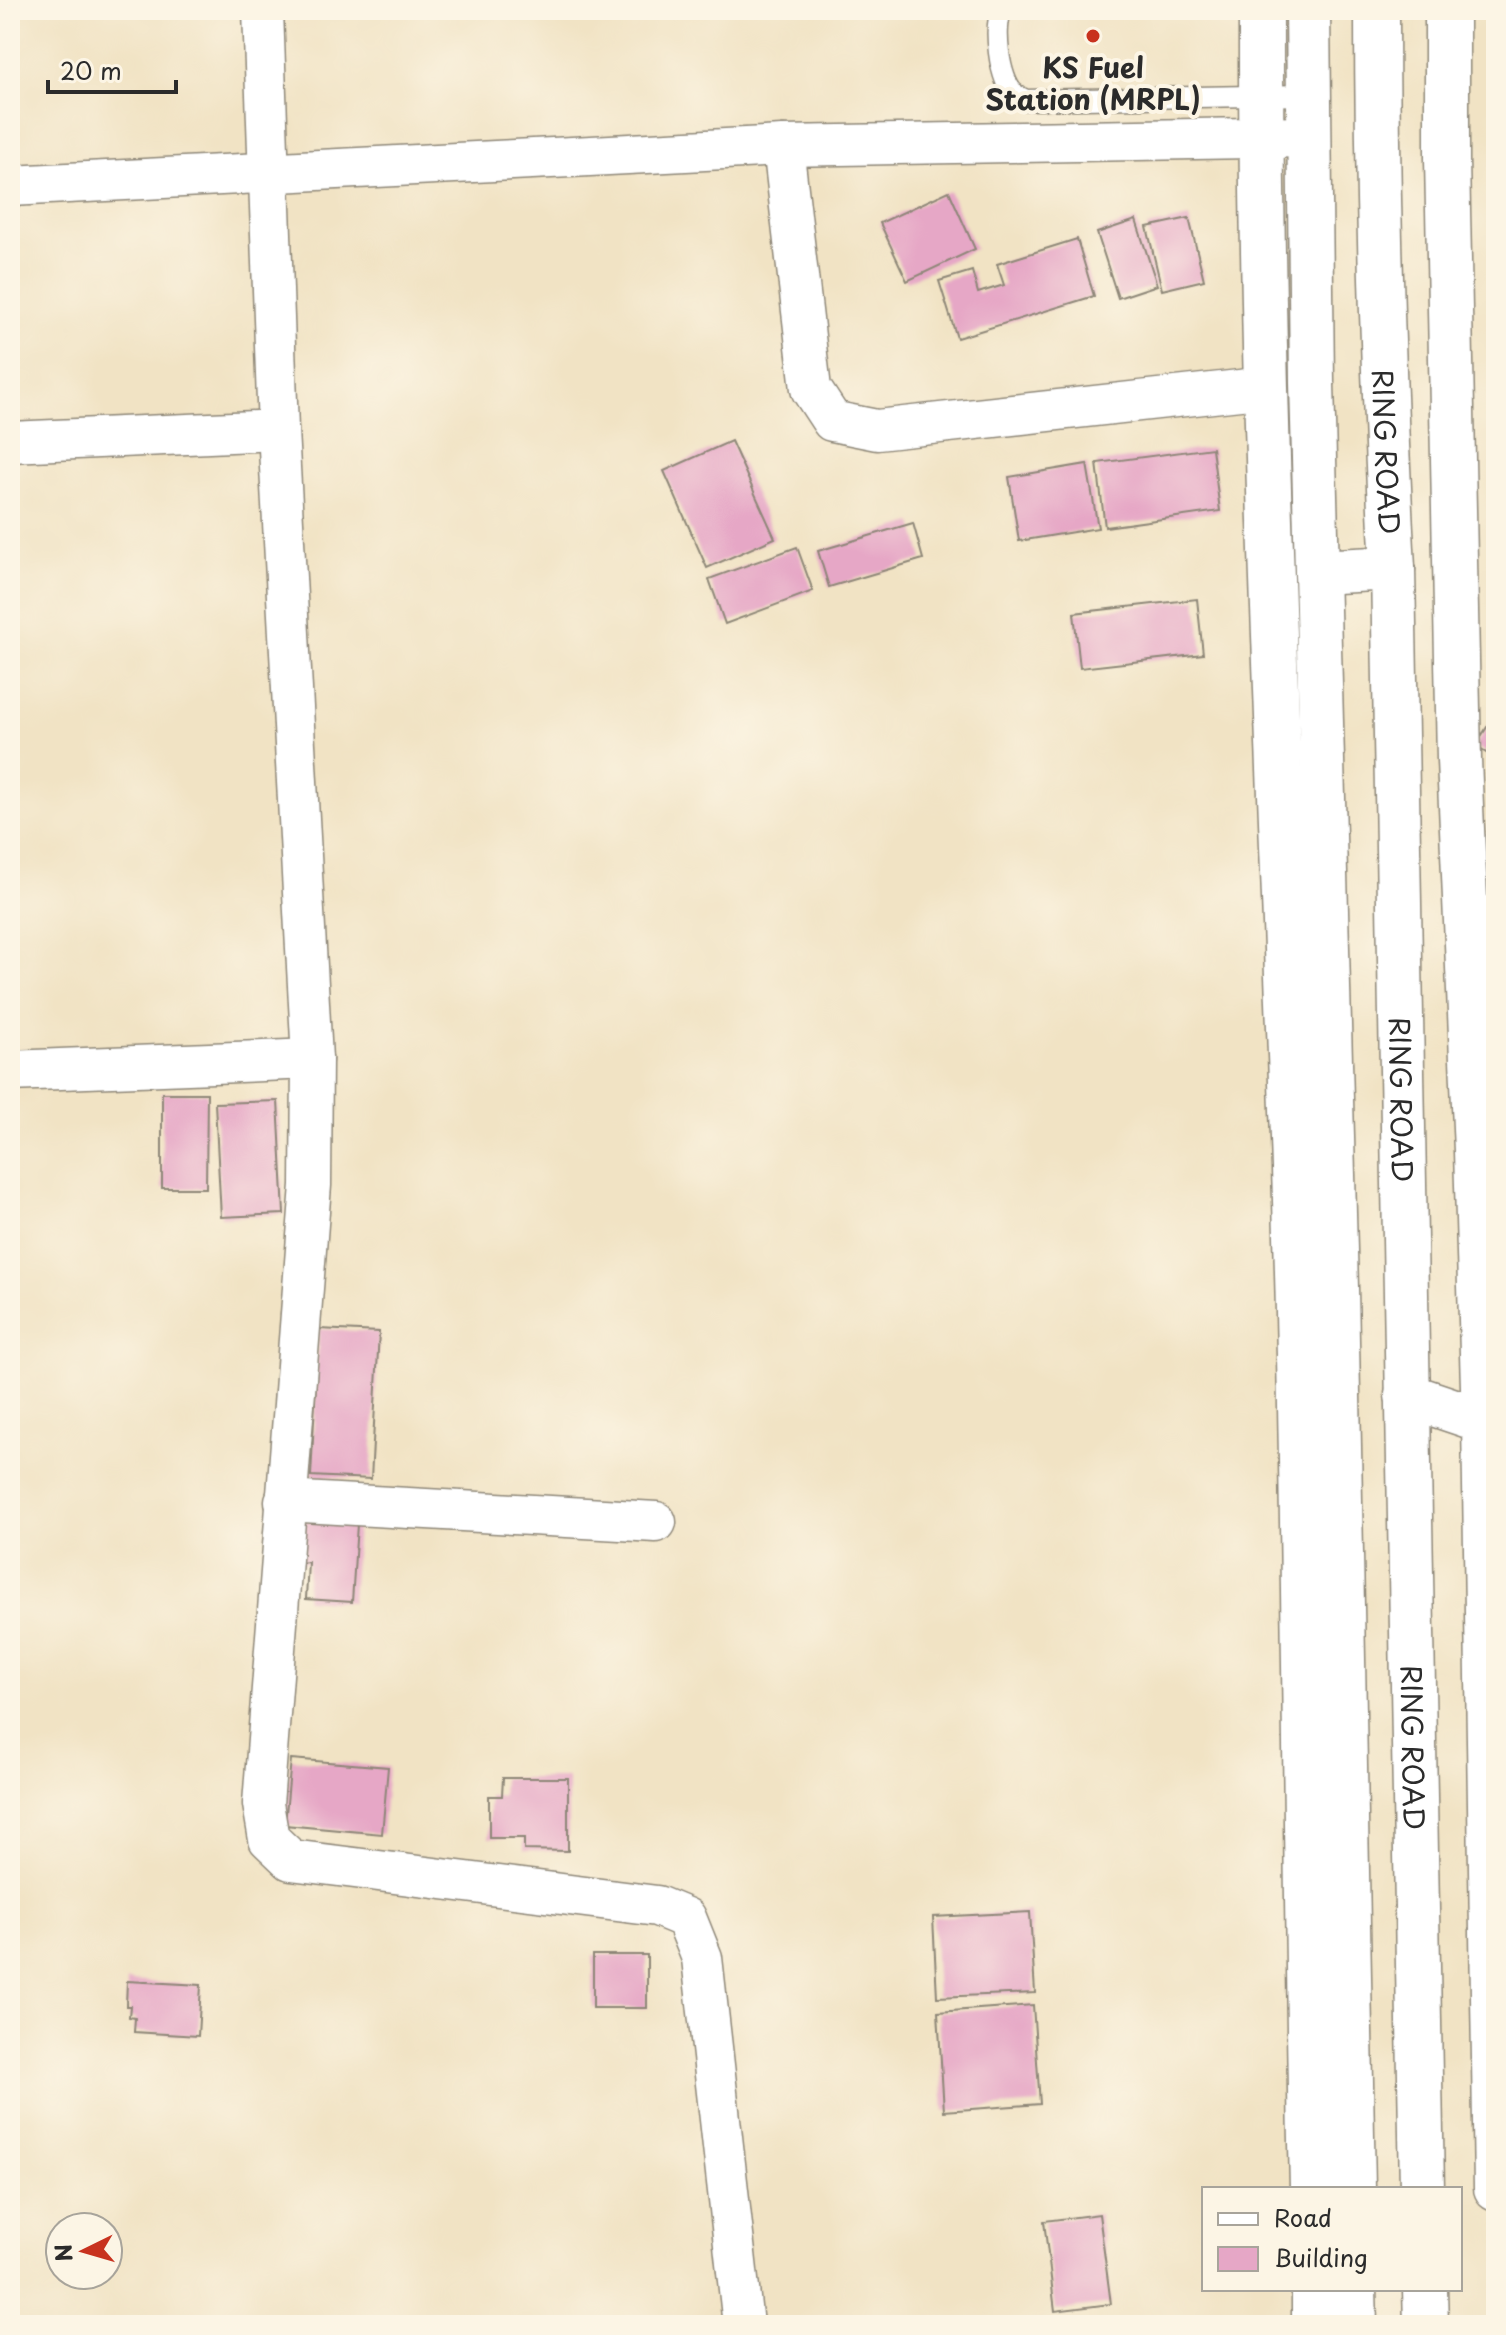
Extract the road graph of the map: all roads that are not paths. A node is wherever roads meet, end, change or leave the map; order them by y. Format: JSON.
{"nodes":[{"id":1,"x":263,"y":10,"type":"edge"},
{"id":2,"x":1002,"y":10,"type":"edge"},
{"id":3,"x":1261,"y":10,"type":"edge"},
{"id":4,"x":1308,"y":10,"type":"edge"},
{"id":5,"x":1377,"y":10,"type":"edge"},
{"id":6,"x":1447,"y":10,"type":"edge"},
{"id":7,"x":1309,"y":95,"type":"junction"},
{"id":8,"x":1261,"y":96,"type":"junction"},
{"id":9,"x":1308,"y":137,"type":"junction"},
{"id":10,"x":1261,"y":139,"type":"junction"},
{"id":11,"x":783,"y":146,"type":"junction"},
{"id":12,"x":268,"y":173,"type":"junction"},
{"id":13,"x":10,"y":186,"type":"edge"},
{"id":14,"x":1267,"y":387,"type":"junction"},
{"id":15,"x":278,"y":430,"type":"junction"},
{"id":16,"x":10,"y":442,"type":"edge"},
{"id":17,"x":1393,"y":568,"type":"junction"},
{"id":18,"x":1317,"y":572,"type":"junction"},
{"id":19,"x":312,"y":1059,"type":"junction"},
{"id":20,"x":10,"y":1071,"type":"edge"},
{"id":21,"x":1486,"y":1153,"type":"edge"},
{"id":22,"x":1407,"y":1395,"type":"junction"},
{"id":23,"x":1484,"y":1421,"type":"junction"},
{"id":24,"x":285,"y":1501,"type":"junction"},
{"id":25,"x":656,"y":1522,"type":"dead end"},
{"id":26,"x":1322,"y":1582,"type":"junction"},
{"id":27,"x":1312,"y":2187,"type":"edge"},
{"id":28,"x":1353,"y":2187,"type":"edge"},
{"id":29,"x":1422,"y":2187,"type":"edge"},
{"id":30,"x":1496,"y":2188,"type":"edge"},
{"id":31,"x":1314,"y":2291,"type":"edge"},
{"id":32,"x":1354,"y":2291,"type":"edge"},
{"id":33,"x":1425,"y":2291,"type":"edge"},
{"id":34,"x":743,"y":2325,"type":"edge"},
{"id":35,"x":1314,"y":2325,"type":"edge"},
{"id":36,"x":1355,"y":2325,"type":"edge"},
{"id":37,"x":1426,"y":2325,"type":"edge"}],
"edges":[{"from":1,"to":12,"type":"street"},
{"from":2,"to":8,"type":"lane"},
{"from":3,"to":8,"type":"main road"},
{"from":4,"to":7,"type":"main road"},
{"from":5,"to":17,"type":"main road","name":"RING ROAD"},
{"from":6,"to":21,"type":"main road"},
{"from":7,"to":8,"type":"lane"},
{"from":7,"to":9,"type":"main road"},
{"from":8,"to":10,"type":"main road"},
{"from":9,"to":10,"type":"street"},
{"from":9,"to":18,"type":"main road"},
{"from":10,"to":11,"type":"street"},
{"from":10,"to":14,"type":"main road"},
{"from":11,"to":12,"type":"street"},
{"from":11,"to":14,"type":"street"},
{"from":12,"to":13,"type":"street"},
{"from":12,"to":15,"type":"street"},
{"from":14,"to":26,"type":"main road"},
{"from":15,"to":16,"type":"street"},
{"from":15,"to":19,"type":"street"},
{"from":17,"to":18,"type":"main road"},
{"from":17,"to":22,"type":"main road","name":"RING ROAD"},
{"from":18,"to":26,"type":"main road"},
{"from":19,"to":20,"type":"street"},
{"from":19,"to":24,"type":"street"},
{"from":21,"to":23,"type":"main road"},
{"from":22,"to":23,"type":"main road"},
{"from":22,"to":29,"type":"main road","name":"RING ROAD"},
{"from":23,"to":30,"type":"main road"},
{"from":24,"to":25,"type":"street"},
{"from":24,"to":34,"type":"street"},
{"from":26,"to":27,"type":"main road"},
{"from":26,"to":28,"type":"main road"},
{"from":31,"to":35,"type":"main road"},
{"from":32,"to":36,"type":"main road"},
{"from":33,"to":37,"type":"main road"}]}
